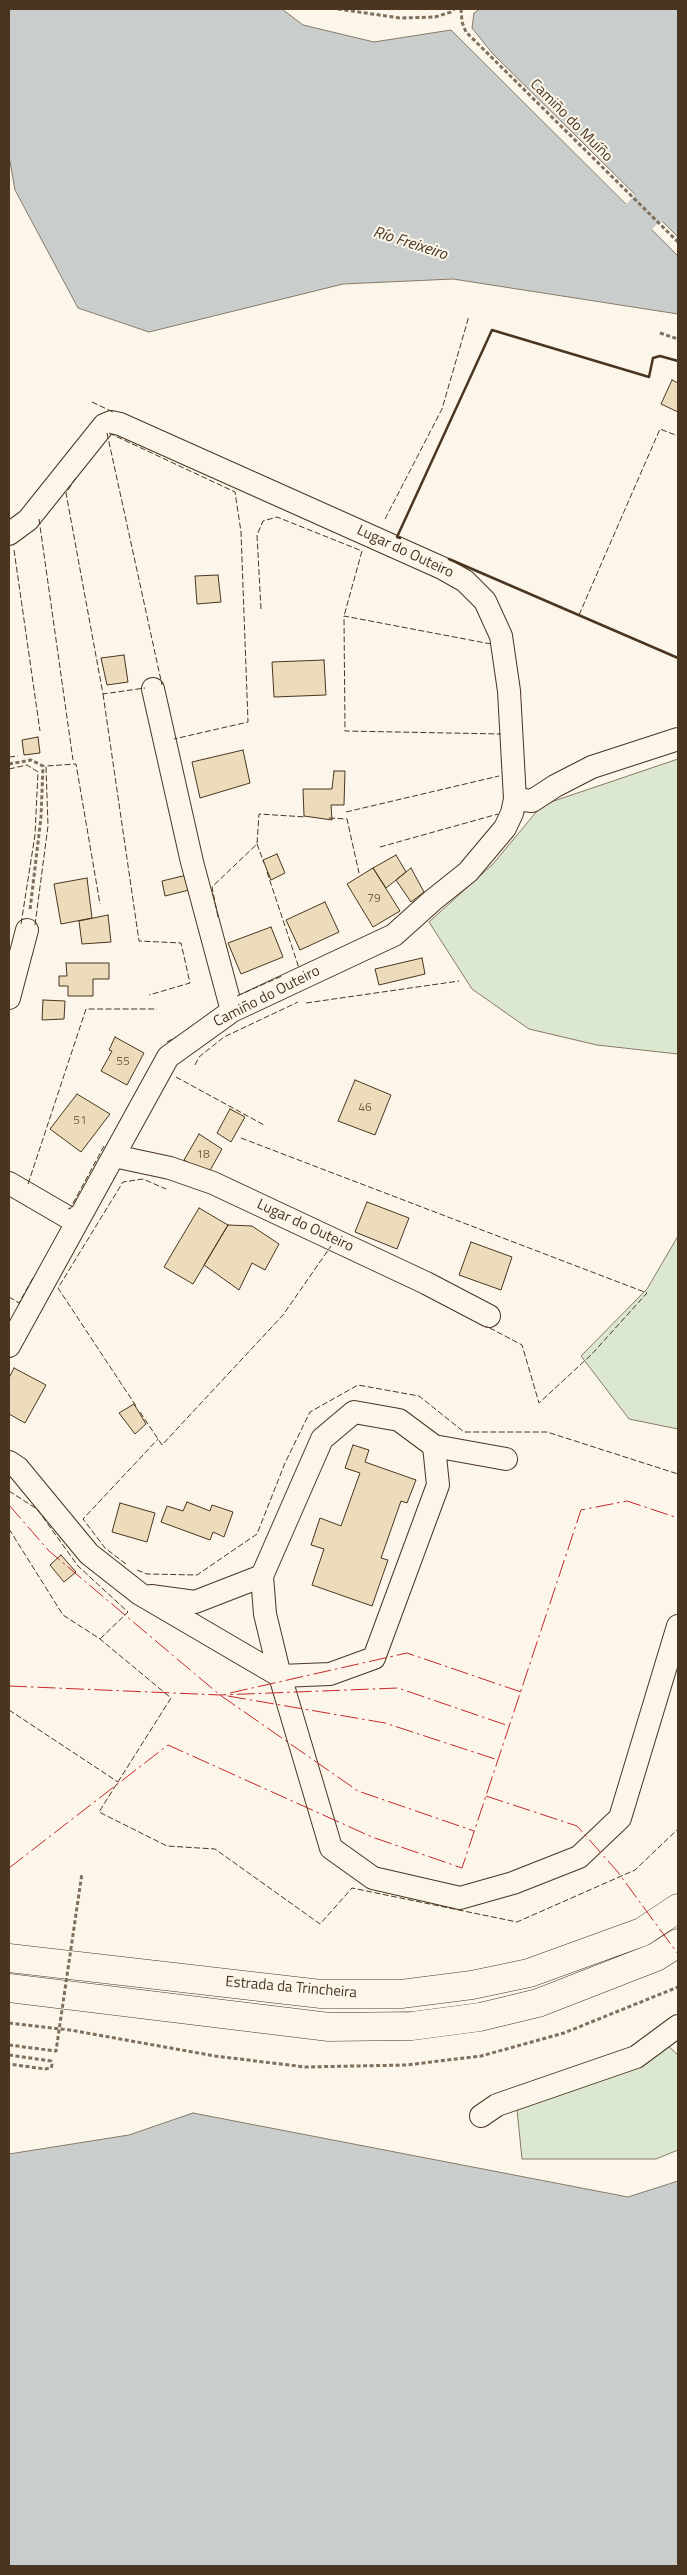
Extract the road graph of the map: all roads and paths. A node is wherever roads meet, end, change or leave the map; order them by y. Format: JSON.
{"nodes":[{"id":1,"x":338,"y":9,"type":"edge"},
{"id":2,"x":454,"y":9,"type":"edge"},
{"id":3,"x":461,"y":9,"type":"edge"},
{"id":4,"x":678,"y":242,"type":"edge"},
{"id":5,"x":660,"y":333,"type":"dead end"},
{"id":6,"x":678,"y":338,"type":"edge"},
{"id":7,"x":9,"y":534,"type":"edge"},
{"id":8,"x":153,"y":689,"type":"dead end"},
{"id":9,"x":678,"y":739,"type":"edge"},
{"id":10,"x":9,"y":764,"type":"edge"},
{"id":11,"x":515,"y":799,"type":"junction"},
{"id":12,"x":27,"y":930,"type":"joint"},
{"id":13,"x":9,"y":998,"type":"edge"},
{"id":14,"x":232,"y":1012,"type":"junction"},
{"id":15,"x":114,"y":1156,"type":"junction"},
{"id":16,"x":9,"y":1183,"type":"edge"},
{"id":17,"x":76,"y":1222,"type":"junction"},
{"id":18,"x":489,"y":1316,"type":"dead end"},
{"id":19,"x":9,"y":1346,"type":"edge"},
{"id":20,"x":434,"y":1446,"type":"junction"},
{"id":21,"x":506,"y":1459,"type":"dead end"},
{"id":22,"x":9,"y":1462,"type":"edge"},
{"id":23,"x":262,"y":1576,"type":"junction"},
{"id":24,"x":140,"y":1594,"type":"junction"},
{"id":25,"x":678,"y":1626,"type":"edge"},
{"id":26,"x":280,"y":1676,"type":"junction"},
{"id":27,"x":82,"y":1873,"type":"dead end"},
{"id":28,"x":678,"y":1908,"type":"edge"},
{"id":29,"x":678,"y":1943,"type":"edge"},
{"id":30,"x":9,"y":1958,"type":"edge"},
{"id":31,"x":9,"y":1988,"type":"edge"},
{"id":32,"x":678,"y":2026,"type":"edge"},
{"id":33,"x":9,"y":2044,"type":"edge"},
{"id":34,"x":9,"y":2055,"type":"edge"},
{"id":35,"x":9,"y":2064,"type":"edge"},
{"id":36,"x":480,"y":2116,"type":"dead end"}],
"edges":[{"from":1,"to":2,"type":"path"},
{"from":3,"to":4,"type":"path","name":"Camiño do Muíño"},
{"from":5,"to":6,"type":"path"},
{"from":7,"to":11,"type":"street","name":"Lugar do Outeiro"},
{"from":8,"to":14,"type":"street"},
{"from":9,"to":11,"type":"street"},
{"from":10,"to":12,"type":"path"},
{"from":11,"to":14,"type":"street","name":"Camiño do Outeiro"},
{"from":12,"to":13,"type":"street"},
{"from":14,"to":15,"type":"street","name":"Camiño do Outeiro"},
{"from":15,"to":17,"type":"street","name":"Camiño do Outeiro"},
{"from":15,"to":18,"type":"street","name":"Lugar do Outeiro"},
{"from":16,"to":17,"type":"street"},
{"from":17,"to":19,"type":"street","name":"Camiño do Outeiro"},
{"from":20,"to":21,"type":"street"},
{"from":20,"to":23,"type":"street"},
{"from":20,"to":26,"type":"street"},
{"from":22,"to":24,"type":"street"},
{"from":23,"to":24,"type":"street"},
{"from":23,"to":26,"type":"street"},
{"from":24,"to":26,"type":"street"},
{"from":25,"to":26,"type":"street"},
{"from":27,"to":33,"type":"path","bridge":true},
{"from":28,"to":30,"type":"highway","name":"Estrada da Trincheira"},
{"from":29,"to":31,"type":"highway"},
{"from":32,"to":36,"type":"street"},
{"from":34,"to":35,"type":"path"}]}
